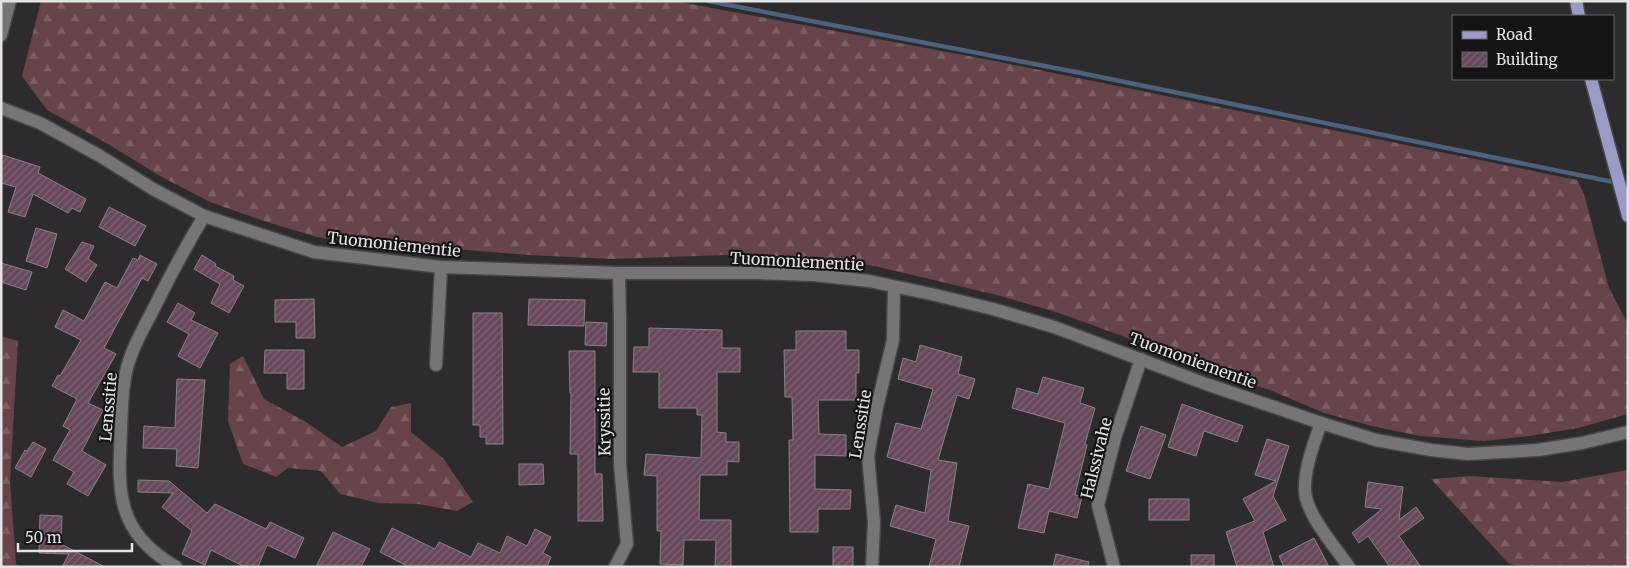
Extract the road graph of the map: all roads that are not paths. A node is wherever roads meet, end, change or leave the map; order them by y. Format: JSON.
{"nodes":[{"id":1,"x":10,"y":1,"type":"edge"},
{"id":2,"x":1576,"y":1,"type":"edge"},
{"id":3,"x":1579,"y":15,"type":"edge"},
{"id":4,"x":1,"y":35,"type":"edge"},
{"id":5,"x":1591,"y":80,"type":"edge"},
{"id":6,"x":1,"y":108,"type":"edge"},
{"id":7,"x":204,"y":216,"type":"junction"},
{"id":8,"x":1628,"y":216,"type":"edge"},
{"id":9,"x":441,"y":267,"type":"junction"},
{"id":10,"x":618,"y":273,"type":"junction"},
{"id":11,"x":894,"y":287,"type":"junction"},
{"id":12,"x":1141,"y":359,"type":"junction"},
{"id":13,"x":436,"y":365,"type":"dead end"},
{"id":14,"x":1321,"y":423,"type":"junction"},
{"id":15,"x":1628,"y":432,"type":"edge"},
{"id":16,"x":176,"y":567,"type":"edge"},
{"id":17,"x":615,"y":567,"type":"edge"},
{"id":18,"x":872,"y":567,"type":"edge"},
{"id":19,"x":1114,"y":567,"type":"edge"},
{"id":20,"x":1349,"y":567,"type":"edge"}],
"edges":[{"from":1,"to":4,"type":"street"},
{"from":2,"to":3,"type":"main road"},
{"from":5,"to":8,"type":"main road"},
{"from":6,"to":7,"type":"street","name":"Tuomoniementie"},
{"from":7,"to":9,"type":"street","name":"Tuomoniementie"},
{"from":7,"to":16,"type":"street","name":"Lenssitie"},
{"from":9,"to":10,"type":"street","name":"Tuomoniementie"},
{"from":9,"to":13,"type":"street"},
{"from":10,"to":11,"type":"street","name":"Tuomoniementie"},
{"from":10,"to":17,"type":"street","name":"Kryssitie"},
{"from":11,"to":12,"type":"street","name":"Tuomoniementie"},
{"from":11,"to":18,"type":"street","name":"Lenssitie"},
{"from":12,"to":14,"type":"street","name":"Tuomoniementie"},
{"from":12,"to":19,"type":"street","name":"Halssivahe"},
{"from":14,"to":15,"type":"street","name":"Tuomoniementie"},
{"from":14,"to":20,"type":"street"}]}
